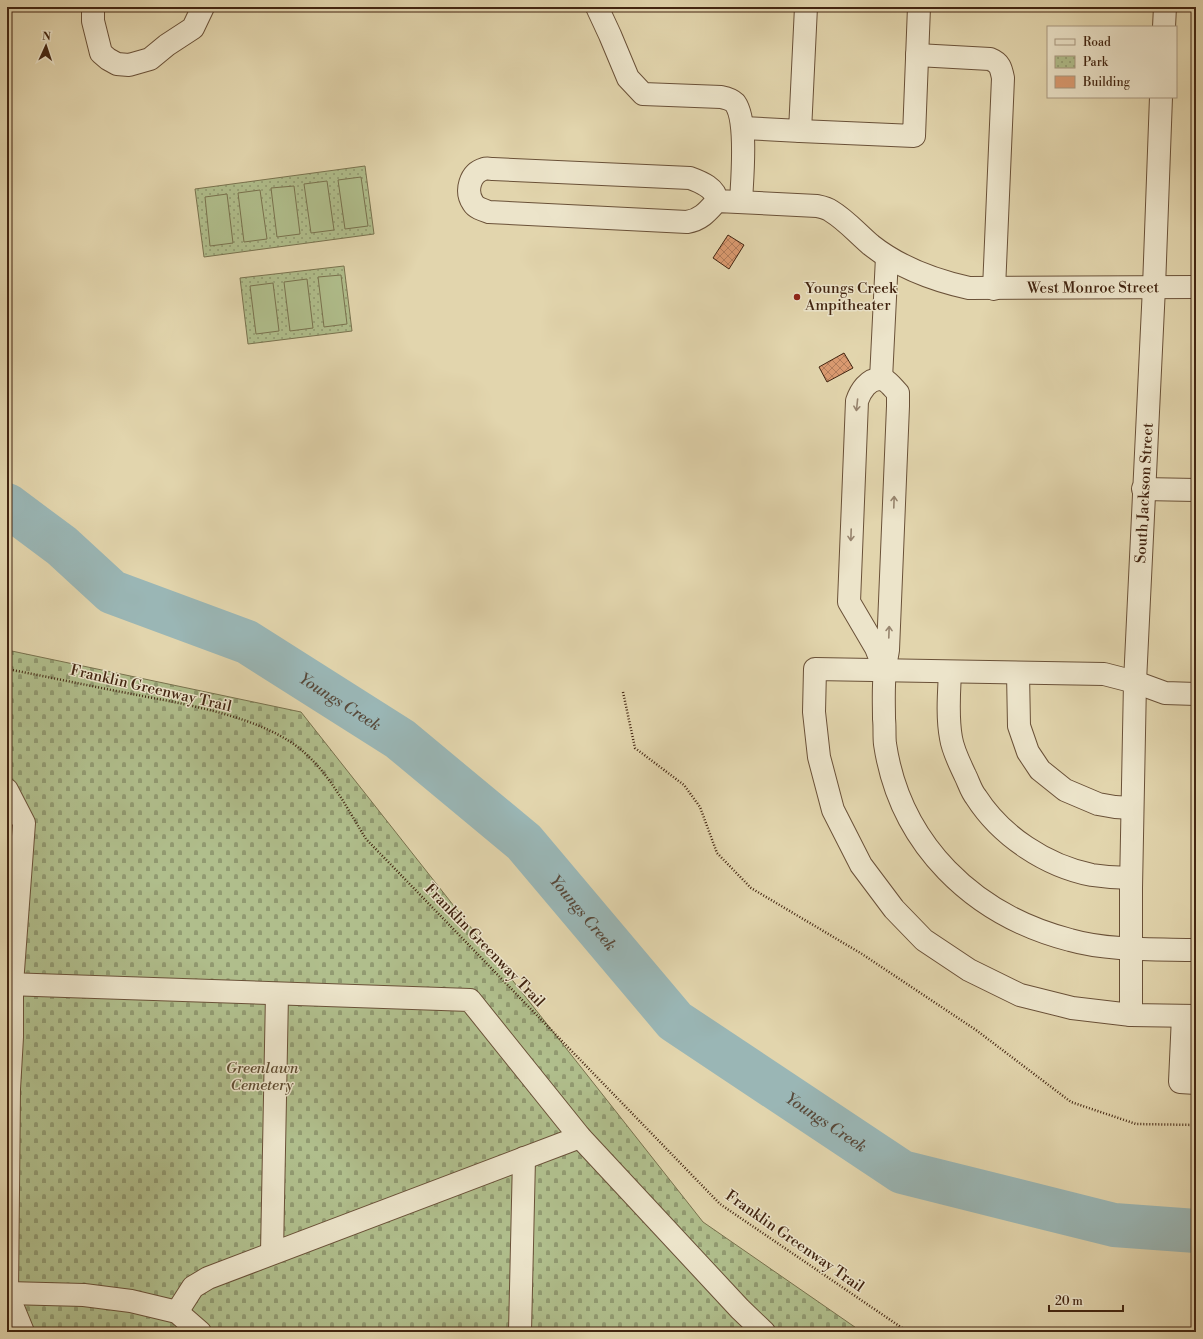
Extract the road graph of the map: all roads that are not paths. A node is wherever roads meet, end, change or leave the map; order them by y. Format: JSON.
{"nodes":[{"id":1,"x":93,"y":7,"type":"edge"},
{"id":2,"x":203,"y":7,"type":"edge"},
{"id":3,"x":597,"y":7,"type":"edge"},
{"id":4,"x":806,"y":7,"type":"edge"},
{"id":5,"x":919,"y":7,"type":"edge"},
{"id":6,"x":1165,"y":7,"type":"edge"},
{"id":7,"x":1164,"y":26,"type":"edge"},
{"id":8,"x":917,"y":55,"type":"junction"},
{"id":9,"x":1161,"y":98,"type":"edge"},
{"id":10,"x":743,"y":128,"type":"junction"},
{"id":11,"x":800,"y":131,"type":"junction"},
{"id":12,"x":717,"y":201,"type":"junction"},
{"id":13,"x":741,"y":202,"type":"junction"},
{"id":14,"x":887,"y":257,"type":"junction"},
{"id":15,"x":1154,"y":287,"type":"junction"},
{"id":16,"x":1196,"y":287,"type":"edge"},
{"id":17,"x":992,"y":289,"type":"junction"},
{"id":18,"x":881,"y":379,"type":"junction"},
{"id":19,"x":1143,"y":489,"type":"junction"},
{"id":20,"x":1196,"y":490,"type":"edge"},
{"id":21,"x":885,"y":671,"type":"junction"},
{"id":22,"x":950,"y":672,"type":"junction"},
{"id":23,"x":1018,"y":673,"type":"junction"},
{"id":24,"x":1135,"y":682,"type":"junction"},
{"id":25,"x":1196,"y":694,"type":"edge"},
{"id":26,"x":7,"y":790,"type":"edge"},
{"id":27,"x":1132,"y":808,"type":"junction"},
{"id":28,"x":1131,"y":883,"type":"junction"},
{"id":29,"x":1131,"y":948,"type":"junction"},
{"id":30,"x":1196,"y":950,"type":"edge"},
{"id":31,"x":9,"y":984,"type":"edge"},
{"id":32,"x":277,"y":994,"type":"junction"},
{"id":33,"x":1131,"y":1015,"type":"junction"},
{"id":34,"x":1190,"y":1016,"type":"edge"},
{"id":35,"x":1196,"y":1083,"type":"edge"},
{"id":36,"x":8,"y":1130,"type":"edge"},
{"id":37,"x":580,"y":1137,"type":"junction"},
{"id":38,"x":524,"y":1158,"type":"junction"},
{"id":39,"x":272,"y":1254,"type":"junction"},
{"id":40,"x":7,"y":1293,"type":"edge"},
{"id":41,"x":177,"y":1312,"type":"junction"},
{"id":42,"x":23,"y":1332,"type":"edge"},
{"id":43,"x":200,"y":1332,"type":"edge"},
{"id":44,"x":520,"y":1332,"type":"edge"},
{"id":45,"x":764,"y":1332,"type":"edge"}],
"edges":[{"from":1,"to":2,"type":"street"},
{"from":3,"to":10,"type":"street"},
{"from":4,"to":11,"type":"street"},
{"from":5,"to":8,"type":"street"},
{"from":6,"to":7,"type":"street"},
{"from":8,"to":11,"type":"street"},
{"from":8,"to":17,"type":"street"},
{"from":9,"to":15,"type":"street","name":"South Jackson Street"},
{"from":10,"to":11,"type":"street"},
{"from":10,"to":13,"type":"street"},
{"from":12,"to":12,"type":"street"},
{"from":12,"to":13,"type":"street","name":"West Monroe Street"},
{"from":13,"to":14,"type":"street","name":"West Monroe Street"},
{"from":14,"to":17,"type":"street","name":"West Monroe Street"},
{"from":14,"to":18,"type":"street"},
{"from":15,"to":16,"type":"street","name":"West Monroe Street"},
{"from":15,"to":17,"type":"street","name":"West Monroe Street"},
{"from":15,"to":19,"type":"street","name":"South Jackson Street"},
{"from":21,"to":18,"type":"street","one_way":true},
{"from":18,"to":21,"type":"street","one_way":true},
{"from":19,"to":20,"type":"street"},
{"from":19,"to":24,"type":"street","name":"South Jackson Street"},
{"from":21,"to":22,"type":"street"},
{"from":21,"to":29,"type":"street"},
{"from":21,"to":33,"type":"street"},
{"from":22,"to":23,"type":"street"},
{"from":22,"to":28,"type":"street"},
{"from":23,"to":24,"type":"street"},
{"from":23,"to":27,"type":"street"},
{"from":24,"to":25,"type":"street"},
{"from":24,"to":27,"type":"street","name":"South Jackson Street"},
{"from":26,"to":31,"type":"street"},
{"from":27,"to":28,"type":"street","name":"South Jackson Street"},
{"from":28,"to":29,"type":"street","name":"South Jackson Street"},
{"from":29,"to":30,"type":"street"},
{"from":29,"to":33,"type":"street","name":"South Jackson Street"},
{"from":31,"to":32,"type":"street"},
{"from":31,"to":36,"type":"street"},
{"from":32,"to":37,"type":"street"},
{"from":32,"to":39,"type":"street"},
{"from":33,"to":34,"type":"street"},
{"from":34,"to":35,"type":"street"},
{"from":36,"to":40,"type":"street"},
{"from":37,"to":38,"type":"street"},
{"from":37,"to":45,"type":"street"},
{"from":38,"to":39,"type":"street"},
{"from":38,"to":44,"type":"street"},
{"from":39,"to":41,"type":"street"},
{"from":40,"to":41,"type":"street"},
{"from":40,"to":42,"type":"street"},
{"from":41,"to":43,"type":"street"}]}
